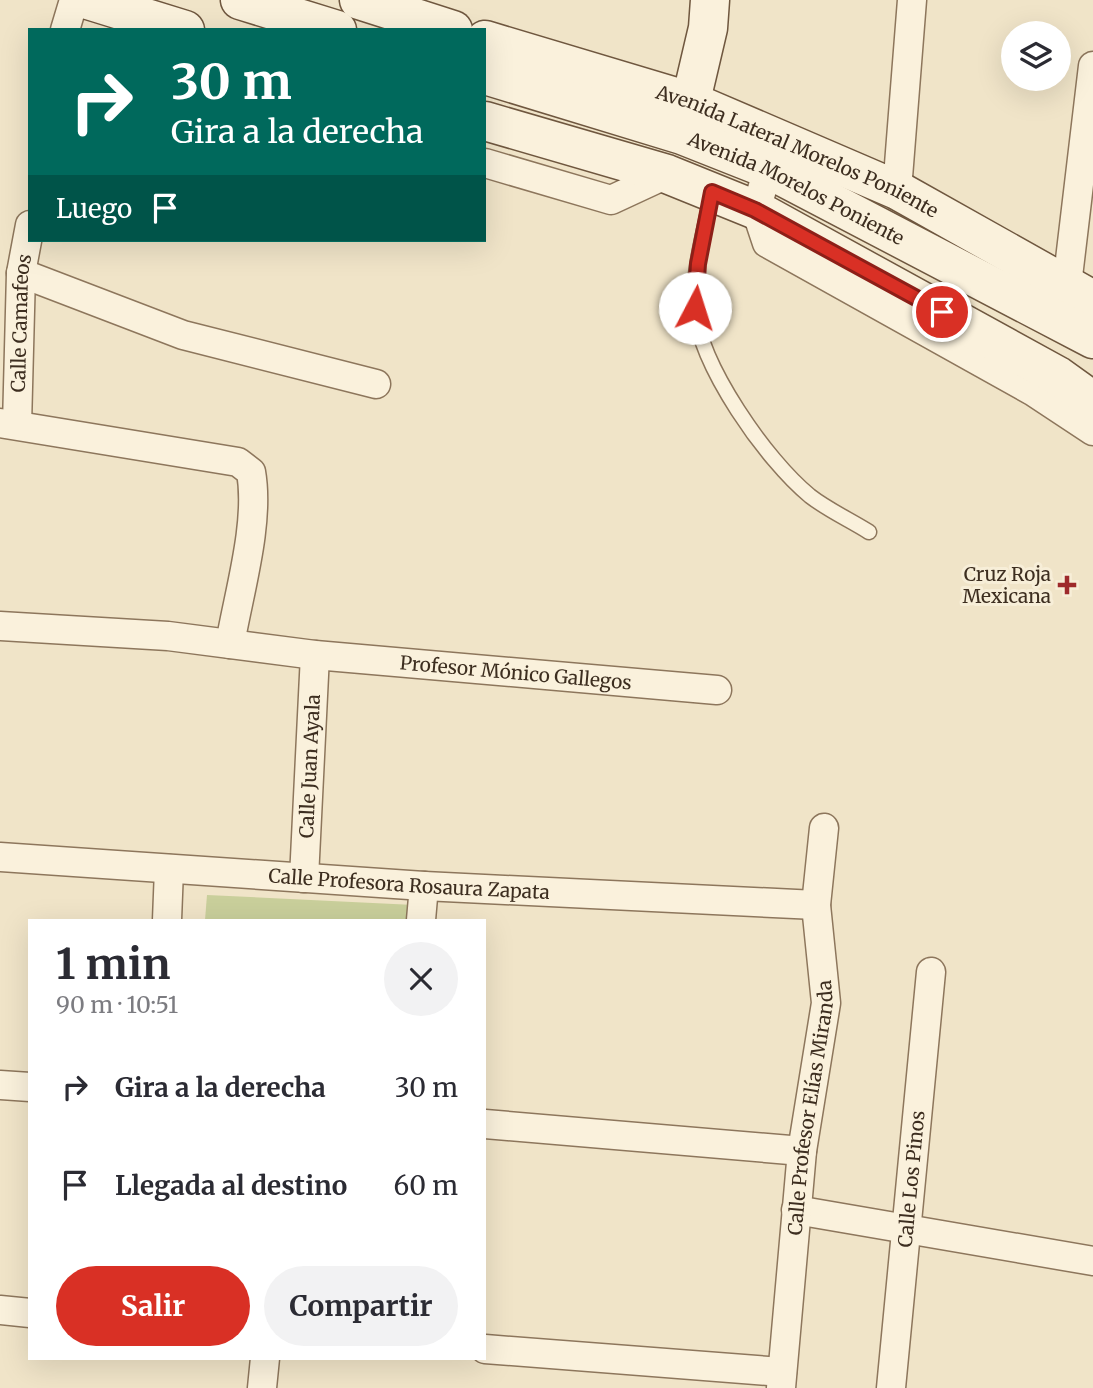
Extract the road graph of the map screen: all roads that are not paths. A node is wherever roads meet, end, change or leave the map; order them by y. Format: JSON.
{"nodes":[{"id":1,"x":74,"y":0,"type":"edge"},
{"id":2,"x":88,"y":0,"type":"edge"},
{"id":3,"x":240,"y":0,"type":"edge"},
{"id":4,"x":359,"y":0,"type":"edge"},
{"id":5,"x":710,"y":0,"type":"edge"},
{"id":6,"x":912,"y":0,"type":"edge"},
{"id":7,"x":66,"y":28,"type":"edge"},
{"id":8,"x":179,"y":28,"type":"edge"},
{"id":9,"x":331,"y":28,"type":"edge"},
{"id":10,"x":447,"y":28,"type":"edge"},
{"id":11,"x":486,"y":40,"type":"edge"},
{"id":12,"x":1093,"y":65,"type":"edge"},
{"id":13,"x":486,"y":75,"type":"edge"},
{"id":14,"x":687,"y":118,"type":"junction"},
{"id":15,"x":486,"y":121,"type":"edge"},
{"id":16,"x":486,"y":163,"type":"edge"},
{"id":17,"x":768,"y":169,"type":"junction"},
{"id":18,"x":667,"y":174,"type":"junction"},
{"id":19,"x":897,"y":190,"type":"junction"},
{"id":20,"x":712,"y":192,"type":"junction"},
{"id":21,"x":755,"y":210,"type":"junction"},
{"id":22,"x":28,"y":237,"type":"edge"},
{"id":23,"x":22,"y":273,"type":"junction"},
{"id":24,"x":1080,"y":293,"type":"edge"},
{"id":25,"x":1093,"y":339,"type":"edge"},
{"id":26,"x":376,"y":384,"type":"dead end"},
{"id":27,"x":1093,"y":401,"type":"edge"},
{"id":28,"x":9,"y":424,"type":"edge"},
{"id":29,"x":1093,"y":431,"type":"edge"},
{"id":30,"x":869,"y":532,"type":"dead end"},
{"id":31,"x":0,"y":626,"type":"edge"},
{"id":32,"x":230,"y":644,"type":"junction"},
{"id":33,"x":316,"y":654,"type":"junction"},
{"id":34,"x":717,"y":690,"type":"dead end"},
{"id":35,"x":824,"y":828,"type":"dead end"},
{"id":36,"x":0,"y":857,"type":"edge"},
{"id":37,"x":169,"y":869,"type":"junction"},
{"id":38,"x":304,"y":878,"type":"junction"},
{"id":39,"x":424,"y":886,"type":"junction"},
{"id":40,"x":816,"y":905,"type":"junction"},
{"id":41,"x":167,"y":919,"type":"edge"},
{"id":42,"x":421,"y":919,"type":"edge"},
{"id":43,"x":931,"y":972,"type":"dead end"},
{"id":44,"x":0,"y":1085,"type":"edge"},
{"id":45,"x":28,"y":1087,"type":"edge"},
{"id":46,"x":486,"y":1124,"type":"edge"},
{"id":47,"x":802,"y":1151,"type":"junction"},
{"id":48,"x":796,"y":1210,"type":"junction"},
{"id":49,"x":906,"y":1230,"type":"junction"},
{"id":50,"x":1093,"y":1261,"type":"edge"},
{"id":51,"x":0,"y":1310,"type":"edge"},
{"id":52,"x":28,"y":1312,"type":"edge"},
{"id":53,"x":486,"y":1349,"type":"edge"},
{"id":54,"x":265,"y":1360,"type":"edge"},
{"id":55,"x":781,"y":1380,"type":"edge"},
{"id":56,"x":262,"y":1388,"type":"edge"},
{"id":57,"x":891,"y":1388,"type":"edge"}],
"edges":[{"from":1,"to":7,"type":"street"},
{"from":2,"to":8,"type":"main road"},
{"from":3,"to":9,"type":"main road"},
{"from":4,"to":10,"type":"main road"},
{"from":5,"to":14,"type":"main road"},
{"from":6,"to":19,"type":"street"},
{"from":11,"to":14,"type":"main road","name":"Avenida Lateral Morelos Poniente"},
{"from":12,"to":24,"type":"street"},
{"from":13,"to":14,"type":"main road","name":"Avenida Morelos Poniente"},
{"from":14,"to":17,"type":"main road","name":"Avenida Morelos Poniente"},
{"from":14,"to":18,"type":"main road"},
{"from":14,"to":19,"type":"main road","name":"Avenida Lateral Morelos Poniente"},
{"from":15,"to":18,"type":"main road","name":"Avenida Morelos Poniente"},
{"from":16,"to":18,"type":"street"},
{"from":17,"to":21,"type":"street"},
{"from":17,"to":25,"type":"main road","name":"Avenida Morelos Poniente"},
{"from":18,"to":20,"type":"main road","name":"Avenida Morelos Poniente"},
{"from":19,"to":24,"type":"main road","name":"Avenida Lateral Morelos Poniente"},
{"from":20,"to":21,"type":"main road","name":"Avenida Morelos Poniente"},
{"from":20,"to":30,"type":"lane"},
{"from":21,"to":27,"type":"main road","name":"Avenida Morelos Poniente"},
{"from":21,"to":29,"type":"street"},
{"from":22,"to":23,"type":"street","name":"Calle Camafeos"},
{"from":23,"to":26,"type":"street"},
{"from":23,"to":28,"type":"street","name":"Calle Camafeos"},
{"from":28,"to":32,"type":"street"},
{"from":31,"to":32,"type":"street","name":"Profesor Mónico Gallegos"},
{"from":32,"to":33,"type":"street","name":"Profesor Mónico Gallegos"},
{"from":33,"to":34,"type":"street","name":"Profesor Mónico Gallegos"},
{"from":33,"to":38,"type":"street","name":"Calle Juan Ayala"},
{"from":35,"to":40,"type":"street","name":"Calle Profesor Elías Miranda"},
{"from":36,"to":37,"type":"street","name":"Calle Profesora Rosaura Zapata"},
{"from":37,"to":38,"type":"street","name":"Calle Profesora Rosaura Zapata"},
{"from":37,"to":41,"type":"street"},
{"from":38,"to":39,"type":"street","name":"Calle Profesora Rosaura Zapata"},
{"from":39,"to":40,"type":"street","name":"Calle Profesora Rosaura Zapata"},
{"from":39,"to":42,"type":"street"},
{"from":40,"to":47,"type":"street","name":"Calle Profesor Elías Miranda"},
{"from":43,"to":49,"type":"street","name":"Calle Los Pinos"},
{"from":44,"to":45,"type":"street"},
{"from":46,"to":47,"type":"street"},
{"from":47,"to":48,"type":"street","name":"Calle Profesor Elías Miranda"},
{"from":48,"to":49,"type":"street"},
{"from":48,"to":55,"type":"street","name":"Calle Profesor Elías Miranda"},
{"from":49,"to":50,"type":"street"},
{"from":49,"to":57,"type":"street","name":"Calle Los Pinos"},
{"from":51,"to":52,"type":"street"},
{"from":53,"to":55,"type":"street"},
{"from":54,"to":56,"type":"street"}]}
